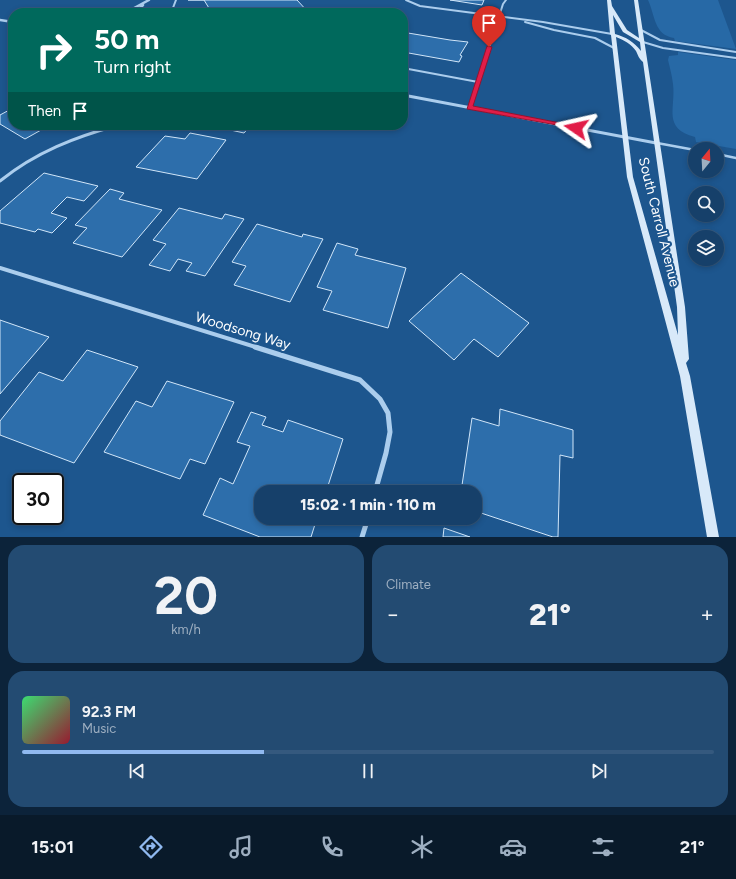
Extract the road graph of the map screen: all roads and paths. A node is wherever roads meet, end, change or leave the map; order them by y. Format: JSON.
{"nodes":[{"id":1,"x":149,"y":0,"type":"edge"},
{"id":2,"x":406,"y":0,"type":"edge"},
{"id":3,"x":506,"y":0,"type":"edge"},
{"id":4,"x":636,"y":0,"type":"edge"},
{"id":5,"x":146,"y":2,"type":"junction"},
{"id":6,"x":609,"y":3,"type":"edge"},
{"id":7,"x":135,"y":8,"type":"edge"},
{"id":8,"x":140,"y":8,"type":"edge"},
{"id":9,"x":499,"y":18,"type":"junction"},
{"id":10,"x":521,"y":21,"type":"junction"},
{"id":11,"x":641,"y":30,"type":"junction"},
{"id":12,"x":612,"y":34,"type":"junction"},
{"id":13,"x":643,"y":42,"type":"junction"},
{"id":14,"x":614,"y":48,"type":"junction"},
{"id":15,"x":736,"y":52,"type":"edge"},
{"id":16,"x":736,"y":58,"type":"edge"},
{"id":17,"x":408,"y":69,"type":"edge"},
{"id":18,"x":648,"y":78,"type":"junction"},
{"id":19,"x":478,"y":82,"type":"junction"},
{"id":20,"x":408,"y":96,"type":"edge"},
{"id":21,"x":470,"y":108,"type":"junction"},
{"id":22,"x":103,"y":130,"type":"edge"},
{"id":23,"x":625,"y":137,"type":"junction"},
{"id":24,"x":656,"y":143,"type":"junction"},
{"id":25,"x":688,"y":149,"type":"edge"},
{"id":26,"x":724,"y":155,"type":"edge"},
{"id":27,"x":736,"y":158,"type":"edge"},
{"id":28,"x":0,"y":181,"type":"edge"},
{"id":29,"x":0,"y":268,"type":"edge"},
{"id":30,"x":685,"y":376,"type":"junction"},
{"id":31,"x":377,"y":485,"type":"edge"},
{"id":32,"x":366,"y":525,"type":"edge"},
{"id":33,"x":362,"y":537,"type":"edge"},
{"id":34,"x":713,"y":537,"type":"edge"}],
"edges":[{"from":1,"to":5,"type":"street"},
{"from":2,"to":9,"type":"lane"},
{"from":3,"to":9,"type":"lane"},
{"from":4,"to":11,"type":"main road","name":"South Carroll Avenue"},
{"from":5,"to":7,"type":"street"},
{"from":5,"to":8,"type":"street"},
{"from":6,"to":12,"type":"main road","name":"South Carroll Avenue"},
{"from":6,"to":13,"type":"main road"},
{"from":9,"to":10,"type":"lane"},
{"from":9,"to":19,"type":"lane"},
{"from":10,"to":12,"type":"lane"},
{"from":10,"to":14,"type":"lane"},
{"from":11,"to":13,"type":"main road","name":"South Carroll Avenue"},
{"from":11,"to":15,"type":"lane"},
{"from":12,"to":14,"type":"main road","name":"South Carroll Avenue"},
{"from":12,"to":18,"type":"main road"},
{"from":13,"to":16,"type":"lane"},
{"from":13,"to":18,"type":"main road","name":"South Carroll Avenue"},
{"from":14,"to":23,"type":"main road","name":"South Carroll Avenue"},
{"from":17,"to":19,"type":"lane"},
{"from":18,"to":24,"type":"main road","name":"South Carroll Avenue"},
{"from":19,"to":21,"type":"lane"},
{"from":20,"to":21,"type":"street"},
{"from":21,"to":23,"type":"street"},
{"from":22,"to":28,"type":"street"},
{"from":23,"to":24,"type":"street"},
{"from":23,"to":30,"type":"main road","name":"South Carroll Avenue"},
{"from":24,"to":25,"type":"lane"},
{"from":24,"to":30,"type":"main road","name":"South Carroll Avenue"},
{"from":26,"to":27,"type":"lane"},
{"from":29,"to":31,"type":"street","name":"Woodsong Way"},
{"from":30,"to":34,"type":"main road","name":"South Carroll Avenue"},
{"from":32,"to":33,"type":"street"}]}
